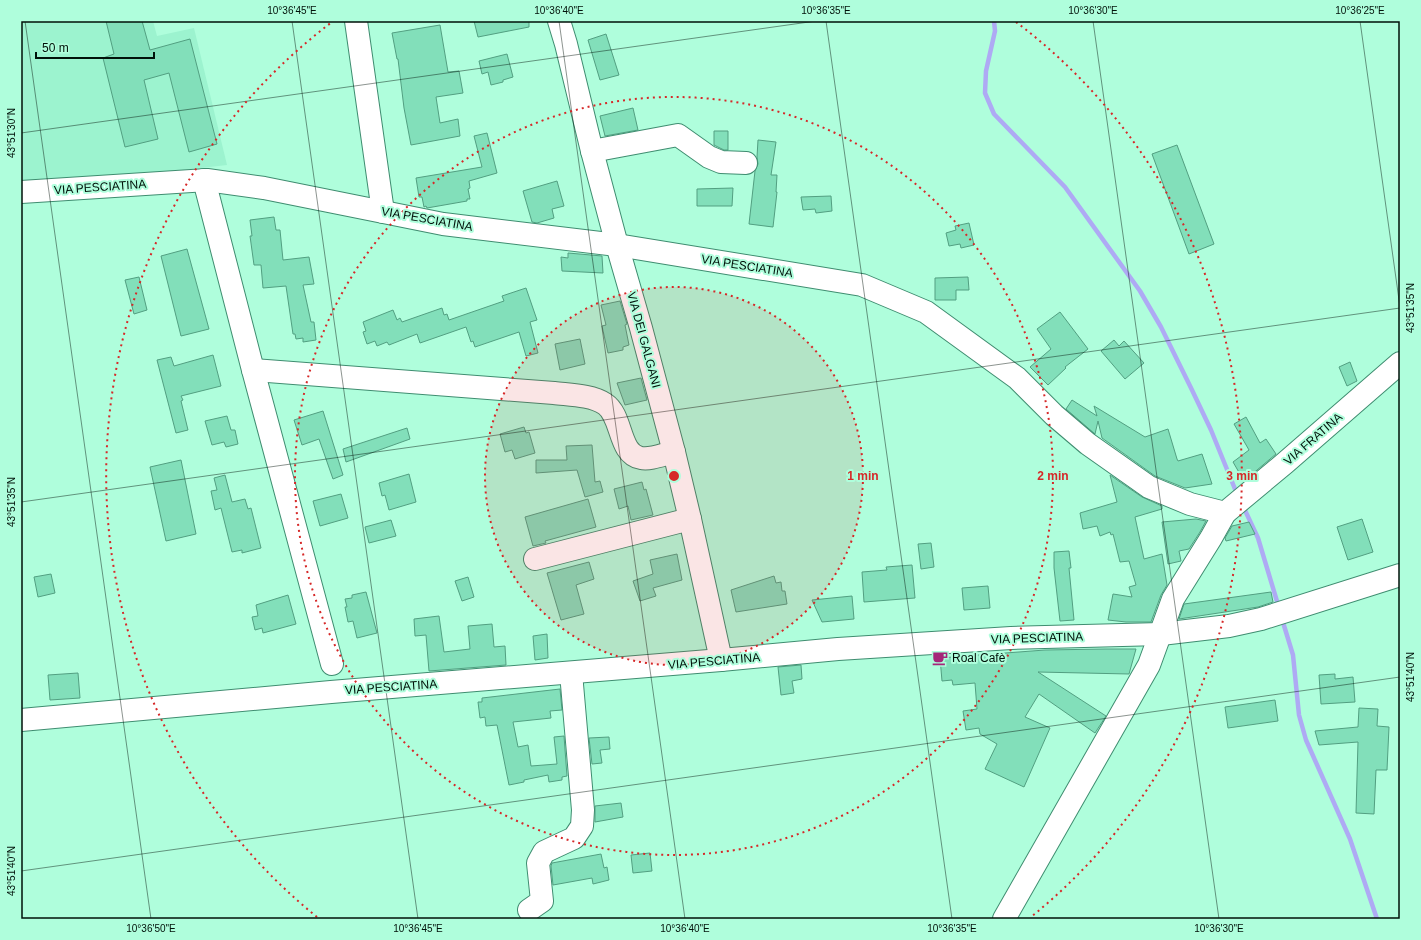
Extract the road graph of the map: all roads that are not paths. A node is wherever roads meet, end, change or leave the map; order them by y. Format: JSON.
{"nodes":[{"id":1,"x":356,"y":21,"type":"edge"},
{"id":2,"x":559,"y":21,"type":"edge"},
{"id":3,"x":592,"y":151,"type":"junction"},
{"id":4,"x":746,"y":163,"type":"dead end"},
{"id":5,"x":204,"y":180,"type":"junction"},
{"id":6,"x":21,"y":192,"type":"edge"},
{"id":7,"x":383,"y":212,"type":"junction"},
{"id":8,"x":617,"y":245,"type":"junction"},
{"id":9,"x":1400,"y":363,"type":"edge"},
{"id":10,"x":253,"y":370,"type":"junction"},
{"id":11,"x":674,"y":452,"type":"junction"},
{"id":12,"x":1235,"y":504,"type":"junction"},
{"id":13,"x":690,"y":519,"type":"junction"},
{"id":14,"x":535,"y":559,"type":"dead end"},
{"id":15,"x":1400,"y":575,"type":"edge"},
{"id":16,"x":1161,"y":634,"type":"junction"},
{"id":17,"x":721,"y":660,"type":"junction"},
{"id":18,"x":332,"y":664,"type":"dead end"},
{"id":19,"x":571,"y":673,"type":"junction"},
{"id":20,"x":21,"y":720,"type":"edge"},
{"id":21,"x":528,"y":910,"type":"dead end"},
{"id":22,"x":1004,"y":919,"type":"edge"}],
"edges":[{"from":1,"to":7,"type":"street"},
{"from":2,"to":3,"type":"street","name":"VIA DEI GALGANI"},
{"from":3,"to":4,"type":"street"},
{"from":3,"to":8,"type":"street","name":"VIA DEI GALGANI"},
{"from":5,"to":6,"type":"street","name":"VIA PESCIATINA"},
{"from":5,"to":7,"type":"street","name":"VIA PESCIATINA"},
{"from":5,"to":10,"type":"street"},
{"from":7,"to":8,"type":"street","name":"VIA PESCIATINA"},
{"from":8,"to":11,"type":"street","name":"VIA DEI GALGANI"},
{"from":8,"to":12,"type":"street","name":"VIA PESCIATINA"},
{"from":9,"to":12,"type":"street","name":"VIA FRATINA"},
{"from":10,"to":11,"type":"street"},
{"from":10,"to":18,"type":"street"},
{"from":11,"to":13,"type":"street","name":"VIA DEI GALGANI"},
{"from":12,"to":16,"type":"street"},
{"from":13,"to":14,"type":"street"},
{"from":13,"to":17,"type":"street","name":"VIA DEI GALGANI"},
{"from":15,"to":16,"type":"street","name":"VIA PESCIATINA"},
{"from":16,"to":17,"type":"street","name":"VIA PESCIATINA"},
{"from":16,"to":22,"type":"street"},
{"from":17,"to":19,"type":"street","name":"VIA PESCIATINA"},
{"from":19,"to":20,"type":"street","name":"VIA PESCIATINA"},
{"from":19,"to":21,"type":"street"}]}
